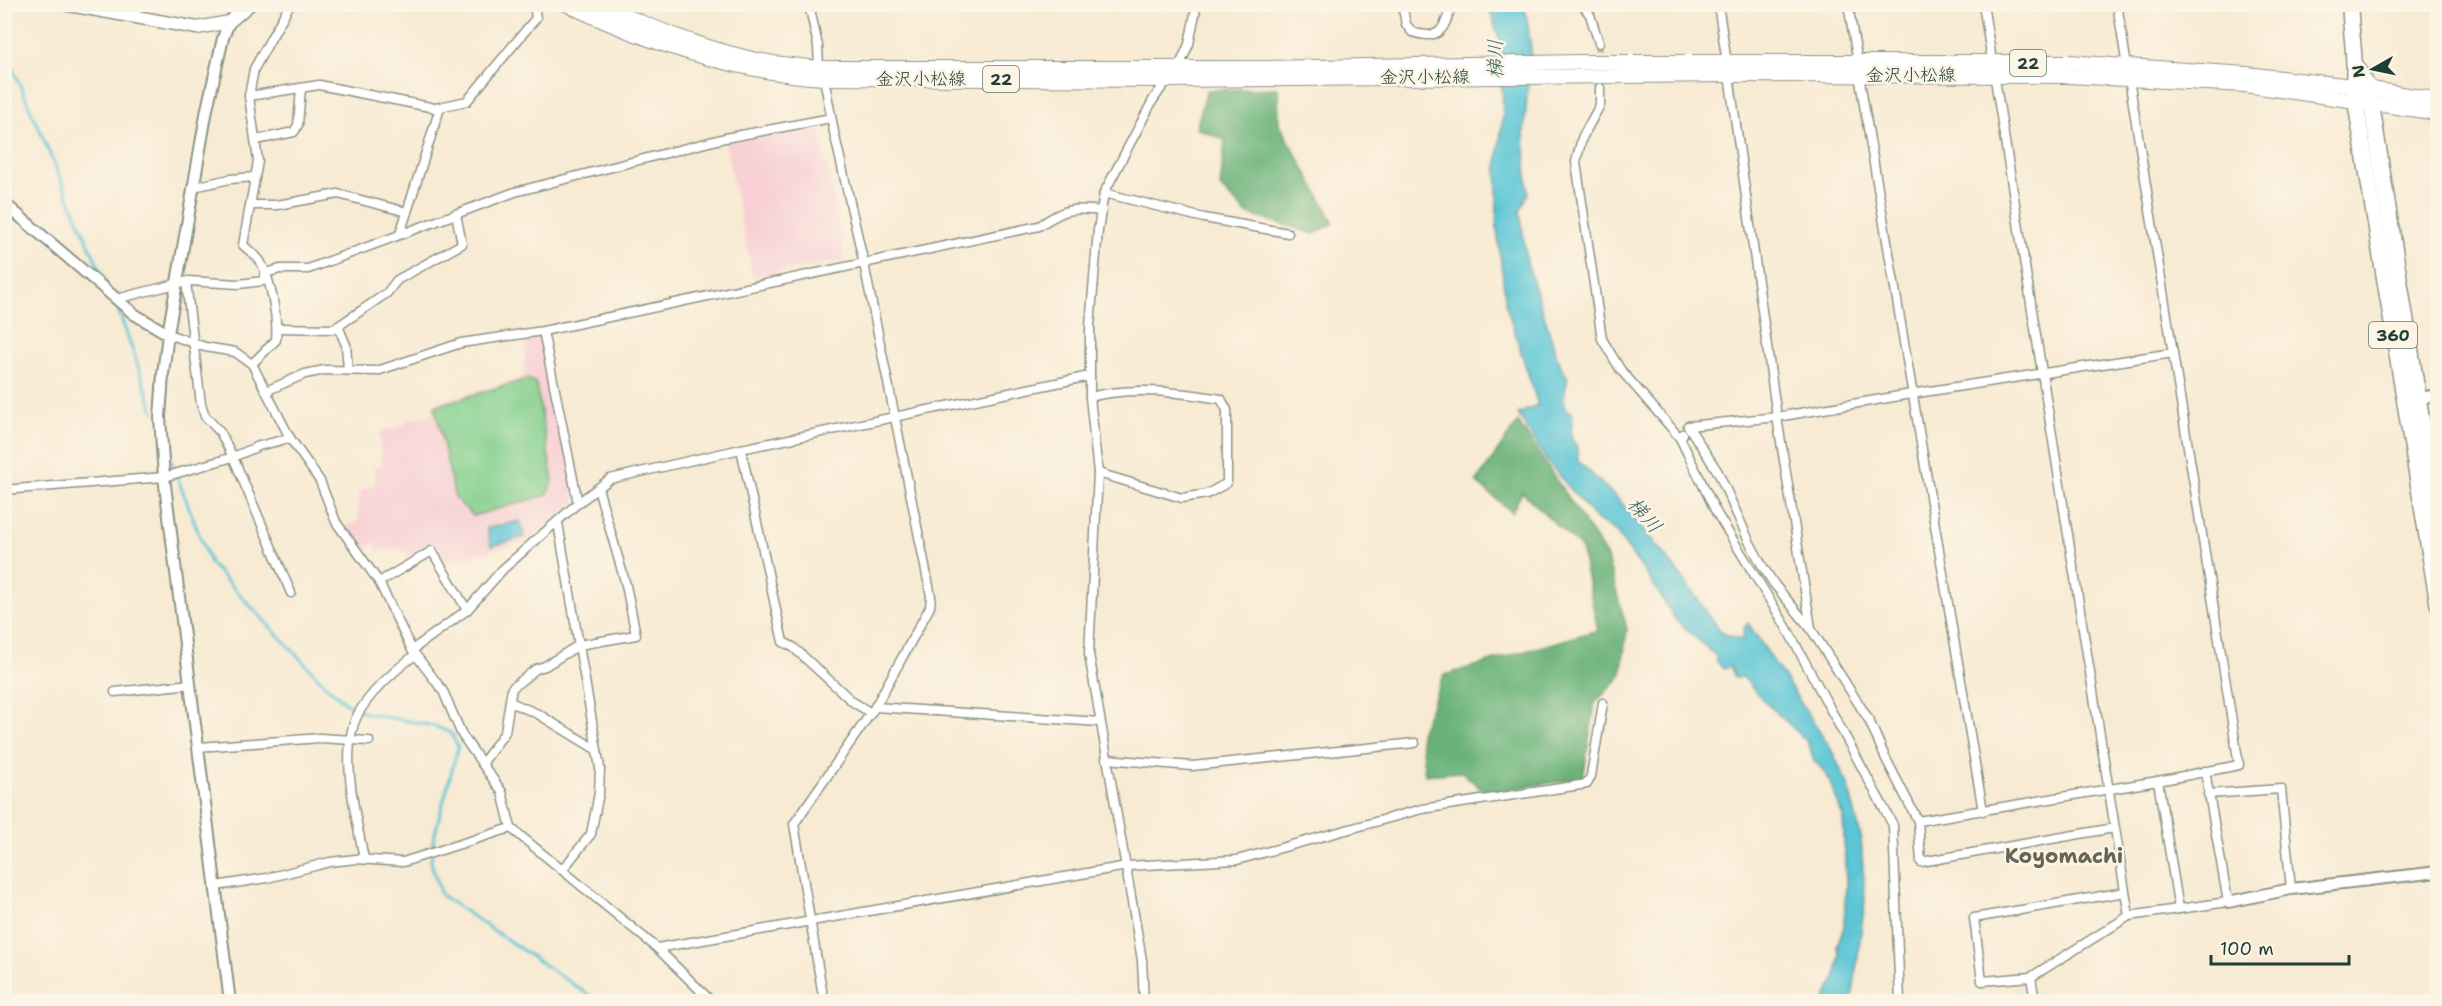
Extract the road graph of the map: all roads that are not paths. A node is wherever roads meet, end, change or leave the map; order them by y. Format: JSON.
{"nodes":[{"id":1,"x":64,"y":4,"type":"edge"},
{"id":2,"x":250,"y":4,"type":"edge"},
{"id":3,"x":290,"y":4,"type":"edge"},
{"id":4,"x":534,"y":4,"type":"edge"},
{"id":5,"x":566,"y":4,"type":"edge"},
{"id":6,"x":598,"y":4,"type":"edge"},
{"id":7,"x":809,"y":4,"type":"edge"},
{"id":8,"x":1197,"y":4,"type":"edge"},
{"id":9,"x":1402,"y":4,"type":"edge"},
{"id":10,"x":1452,"y":4,"type":"edge"},
{"id":11,"x":1582,"y":4,"type":"edge"},
{"id":12,"x":1718,"y":4,"type":"edge"},
{"id":13,"x":1848,"y":4,"type":"edge"},
{"id":14,"x":1983,"y":4,"type":"edge"},
{"id":15,"x":2117,"y":4,"type":"edge"},
{"id":16,"x":2350,"y":4,"type":"edge"},
{"id":17,"x":230,"y":22,"type":"junction"},
{"id":18,"x":1599,"y":43,"type":"tunnel mouth"},
{"id":19,"x":2127,"y":65,"type":"junction"},
{"id":20,"x":1179,"y":67,"type":"junction"},
{"id":21,"x":1616,"y":69,"type":"junction"},
{"id":22,"x":1728,"y":69,"type":"junction"},
{"id":23,"x":1858,"y":69,"type":"junction"},
{"id":24,"x":1993,"y":69,"type":"junction"},
{"id":25,"x":1447,"y":71,"type":"junction"},
{"id":26,"x":822,"y":73,"type":"junction"},
{"id":27,"x":1167,"y":80,"type":"junction"},
{"id":28,"x":2130,"y":80,"type":"junction"},
{"id":29,"x":1600,"y":87,"type":"dead end"},
{"id":30,"x":301,"y":88,"type":"junction"},
{"id":31,"x":2362,"y":95,"type":"junction"},
{"id":32,"x":249,"y":96,"type":"junction"},
{"id":33,"x":2438,"y":100,"type":"edge"},
{"id":34,"x":440,"y":108,"type":"junction"},
{"id":35,"x":2438,"y":113,"type":"edge"},
{"id":36,"x":831,"y":118,"type":"junction"},
{"id":37,"x":256,"y":140,"type":"junction"},
{"id":38,"x":255,"y":177,"type":"junction"},
{"id":39,"x":194,"y":187,"type":"junction"},
{"id":40,"x":1104,"y":193,"type":"junction"},
{"id":41,"x":4,"y":203,"type":"edge"},
{"id":42,"x":250,"y":205,"type":"junction"},
{"id":43,"x":406,"y":212,"type":"junction"},
{"id":44,"x":1102,"y":212,"type":"junction"},
{"id":45,"x":456,"y":214,"type":"junction"},
{"id":46,"x":1288,"y":233,"type":"dead end"},
{"id":47,"x":400,"y":234,"type":"junction"},
{"id":48,"x":864,"y":264,"type":"junction"},
{"id":49,"x":266,"y":273,"type":"junction"},
{"id":50,"x":182,"y":283,"type":"junction"},
{"id":51,"x":116,"y":299,"type":"junction"},
{"id":52,"x":338,"y":326,"type":"junction"},
{"id":53,"x":277,"y":328,"type":"junction"},
{"id":54,"x":543,"y":331,"type":"junction"},
{"id":55,"x":168,"y":334,"type":"junction"},
{"id":56,"x":194,"y":344,"type":"junction"},
{"id":57,"x":2173,"y":353,"type":"junction"},
{"id":58,"x":252,"y":364,"type":"junction"},
{"id":59,"x":348,"y":370,"type":"junction"},
{"id":60,"x":2042,"y":374,"type":"junction"},
{"id":61,"x":1090,"y":376,"type":"junction"},
{"id":62,"x":266,"y":391,"type":"junction"},
{"id":63,"x":1911,"y":394,"type":"junction"},
{"id":64,"x":2438,"y":395,"type":"edge"},
{"id":65,"x":1090,"y":397,"type":"junction"},
{"id":66,"x":2411,"y":400,"type":"junction"},
{"id":67,"x":893,"y":417,"type":"junction"},
{"id":68,"x":1777,"y":417,"type":"junction"},
{"id":69,"x":1688,"y":426,"type":"junction"},
{"id":70,"x":290,"y":438,"type":"junction"},
{"id":71,"x":1680,"y":438,"type":"junction"},
{"id":72,"x":741,"y":449,"type":"junction"},
{"id":73,"x":233,"y":457,"type":"junction"},
{"id":74,"x":1098,"y":473,"type":"junction"},
{"id":75,"x":172,"y":475,"type":"junction"},
{"id":76,"x":598,"y":488,"type":"junction"},
{"id":77,"x":4,"y":490,"type":"edge"},
{"id":78,"x":578,"y":503,"type":"junction"},
{"id":79,"x":2438,"y":522,"type":"edge"},
{"id":80,"x":558,"y":523,"type":"junction"},
{"id":81,"x":379,"y":582,"type":"junction"},
{"id":82,"x":291,"y":594,"type":"dead end"},
{"id":83,"x":2438,"y":604,"type":"edge"},
{"id":84,"x":467,"y":610,"type":"junction"},
{"id":85,"x":1811,"y":629,"type":"junction"},
{"id":86,"x":579,"y":645,"type":"junction"},
{"id":87,"x":414,"y":652,"type":"junction"},
{"id":88,"x":191,"y":684,"type":"junction"},
{"id":89,"x":115,"y":692,"type":"dead end"},
{"id":90,"x":510,"y":702,"type":"junction"},
{"id":91,"x":1603,"y":703,"type":"dead end"},
{"id":92,"x":873,"y":710,"type":"junction"},
{"id":93,"x":1100,"y":722,"type":"junction"},
{"id":94,"x":351,"y":738,"type":"junction"},
{"id":95,"x":369,"y":741,"type":"dead end"},
{"id":96,"x":1415,"y":743,"type":"dead end"},
{"id":97,"x":199,"y":747,"type":"junction"},
{"id":98,"x":597,"y":750,"type":"junction"},
{"id":99,"x":1106,"y":759,"type":"junction"},
{"id":100,"x":482,"y":764,"type":"junction"},
{"id":101,"x":2205,"y":771,"type":"junction"},
{"id":102,"x":2158,"y":781,"type":"junction"},
{"id":103,"x":2109,"y":789,"type":"junction"},
{"id":104,"x":2208,"y":794,"type":"junction"},
{"id":105,"x":1983,"y":811,"type":"junction"},
{"id":106,"x":1918,"y":821,"type":"junction"},
{"id":107,"x":511,"y":828,"type":"junction"},
{"id":108,"x":2114,"y":828,"type":"junction"},
{"id":109,"x":364,"y":860,"type":"junction"},
{"id":110,"x":1127,"y":866,"type":"junction"},
{"id":111,"x":563,"y":869,"type":"junction"},
{"id":112,"x":2438,"y":872,"type":"edge"},
{"id":113,"x":216,"y":886,"type":"junction"},
{"id":114,"x":2291,"y":889,"type":"junction"},
{"id":115,"x":2125,"y":892,"type":"junction"},
{"id":116,"x":2228,"y":902,"type":"junction"},
{"id":117,"x":2178,"y":909,"type":"junction"},
{"id":118,"x":2129,"y":916,"type":"junction"},
{"id":119,"x":810,"y":922,"type":"junction"},
{"id":120,"x":657,"y":948,"type":"junction"},
{"id":121,"x":2031,"y":977,"type":"junction"},
{"id":122,"x":230,"y":1002,"type":"edge"},
{"id":123,"x":712,"y":1002,"type":"edge"},
{"id":124,"x":824,"y":1002,"type":"edge"},
{"id":125,"x":1144,"y":1002,"type":"edge"},
{"id":126,"x":1900,"y":1002,"type":"edge"},
{"id":127,"x":2036,"y":1002,"type":"edge"}],
"edges":[{"from":1,"to":17,"type":"main road"},
{"from":2,"to":17,"type":"main road"},
{"from":3,"to":32,"type":"street"},
{"from":4,"to":34,"type":"street"},
{"from":5,"to":26,"type":"main road","name":"金沢小松線","number":"22"},
{"from":6,"to":26,"type":"main road","name":"金沢小松線","number":"22"},
{"from":7,"to":26,"type":"street"},
{"from":8,"to":20,"type":"street"},
{"from":9,"to":10,"type":"street"},
{"from":11,"to":18,"type":"street"},
{"from":12,"to":22,"type":"street"},
{"from":13,"to":23,"type":"street"},
{"from":14,"to":24,"type":"street"},
{"from":15,"to":19,"type":"street"},
{"from":16,"to":31,"type":"highway","number":"360"},
{"from":17,"to":39,"type":"street"},
{"from":19,"to":24,"type":"main road","name":"金沢小松線","number":"22"},
{"from":19,"to":28,"type":"street"},
{"from":19,"to":31,"type":"main road","name":"金沢小松線","number":"22"},
{"from":20,"to":25,"type":"main road","name":"金沢小松線","number":"22"},
{"from":20,"to":26,"type":"main road","name":"金沢小松線","number":"22"},
{"from":21,"to":22,"type":"main road","name":"金沢小松線","number":"22"},
{"from":21,"to":25,"type":"main road","name":"金沢小松線","number":"22"},
{"from":21,"to":25,"type":"main road","name":"金沢小松線","number":"22"},
{"from":22,"to":23,"type":"main road","name":"金沢小松線","number":"22"},
{"from":22,"to":68,"type":"street"},
{"from":23,"to":24,"type":"main road","name":"金沢小松線","number":"22"},
{"from":23,"to":63,"type":"street"},
{"from":24,"to":28,"type":"main road","name":"金沢小松線","number":"22"},
{"from":24,"to":60,"type":"street"},
{"from":25,"to":27,"type":"main road","name":"金沢小松線","number":"22"},
{"from":26,"to":27,"type":"main road","name":"金沢小松線","number":"22"},
{"from":26,"to":36,"type":"street"},
{"from":27,"to":40,"type":"street"},
{"from":28,"to":31,"type":"main road","name":"金沢小松線","number":"22"},
{"from":28,"to":57,"type":"street"},
{"from":29,"to":71,"type":"street"},
{"from":30,"to":32,"type":"street"},
{"from":30,"to":34,"type":"street"},
{"from":30,"to":37,"type":"street"},
{"from":31,"to":33,"type":"main road","name":"金沢小松線","number":"22"},
{"from":31,"to":35,"type":"main road","name":"金沢小松線","number":"22"},
{"from":31,"to":66,"type":"highway","number":"360"},
{"from":32,"to":37,"type":"street"},
{"from":34,"to":43,"type":"street"},
{"from":36,"to":45,"type":"street"},
{"from":36,"to":48,"type":"street"},
{"from":37,"to":38,"type":"street"},
{"from":38,"to":39,"type":"street"},
{"from":38,"to":42,"type":"street"},
{"from":39,"to":50,"type":"street"},
{"from":40,"to":44,"type":"street"},
{"from":40,"to":46,"type":"street"},
{"from":41,"to":51,"type":"street"},
{"from":42,"to":43,"type":"street"},
{"from":42,"to":49,"type":"street"},
{"from":43,"to":47,"type":"street"},
{"from":44,"to":48,"type":"street"},
{"from":44,"to":61,"type":"street"},
{"from":45,"to":47,"type":"street"},
{"from":45,"to":52,"type":"street"},
{"from":47,"to":49,"type":"street"},
{"from":48,"to":54,"type":"street"},
{"from":48,"to":67,"type":"street"},
{"from":49,"to":50,"type":"street"},
{"from":49,"to":53,"type":"street"},
{"from":50,"to":51,"type":"street"},
{"from":50,"to":55,"type":"street"},
{"from":50,"to":56,"type":"street"},
{"from":51,"to":55,"type":"street"},
{"from":52,"to":53,"type":"street"},
{"from":52,"to":59,"type":"street"},
{"from":53,"to":58,"type":"street"},
{"from":54,"to":59,"type":"street"},
{"from":54,"to":78,"type":"street"},
{"from":55,"to":56,"type":"street"},
{"from":55,"to":75,"type":"street"},
{"from":56,"to":58,"type":"street"},
{"from":56,"to":73,"type":"street"},
{"from":57,"to":60,"type":"street"},
{"from":57,"to":101,"type":"street"},
{"from":58,"to":62,"type":"street"},
{"from":59,"to":62,"type":"street"},
{"from":60,"to":63,"type":"street"},
{"from":60,"to":103,"type":"street"},
{"from":61,"to":65,"type":"street"},
{"from":61,"to":67,"type":"street"},
{"from":62,"to":70,"type":"street"},
{"from":63,"to":68,"type":"street"},
{"from":63,"to":105,"type":"street"},
{"from":64,"to":66,"type":"street"},
{"from":65,"to":74,"type":"street"},
{"from":65,"to":74,"type":"street"},
{"from":66,"to":79,"type":"highway","number":"360"},
{"from":66,"to":83,"type":"highway","number":"360"},
{"from":67,"to":72,"type":"street"},
{"from":67,"to":92,"type":"street"},
{"from":68,"to":69,"type":"street"},
{"from":68,"to":85,"type":"street"},
{"from":69,"to":71,"type":"street"},
{"from":69,"to":85,"type":"street"},
{"from":70,"to":73,"type":"street"},
{"from":70,"to":81,"type":"street"},
{"from":71,"to":126,"type":"street"},
{"from":72,"to":76,"type":"street"},
{"from":72,"to":92,"type":"street"},
{"from":73,"to":75,"type":"street"},
{"from":73,"to":82,"type":"street"},
{"from":74,"to":93,"type":"street"},
{"from":75,"to":77,"type":"street"},
{"from":75,"to":88,"type":"street"},
{"from":76,"to":78,"type":"street"},
{"from":76,"to":86,"type":"street"},
{"from":78,"to":80,"type":"street"},
{"from":80,"to":84,"type":"street"},
{"from":80,"to":86,"type":"street"},
{"from":81,"to":84,"type":"street"},
{"from":81,"to":87,"type":"street"},
{"from":84,"to":87,"type":"street"},
{"from":85,"to":106,"type":"street"},
{"from":86,"to":90,"type":"street"},
{"from":86,"to":98,"type":"street"},
{"from":87,"to":94,"type":"street"},
{"from":87,"to":100,"type":"street"},
{"from":88,"to":89,"type":"street"},
{"from":88,"to":97,"type":"street"},
{"from":90,"to":98,"type":"street"},
{"from":90,"to":100,"type":"street"},
{"from":91,"to":110,"type":"street"},
{"from":92,"to":93,"type":"street"},
{"from":92,"to":119,"type":"street"},
{"from":93,"to":99,"type":"street"},
{"from":94,"to":95,"type":"street"},
{"from":94,"to":97,"type":"street"},
{"from":94,"to":109,"type":"street"},
{"from":96,"to":99,"type":"street"},
{"from":97,"to":113,"type":"street"},
{"from":98,"to":111,"type":"street"},
{"from":99,"to":110,"type":"street"},
{"from":100,"to":107,"type":"street"},
{"from":101,"to":102,"type":"street"},
{"from":101,"to":104,"type":"street"},
{"from":102,"to":103,"type":"street"},
{"from":102,"to":117,"type":"street"},
{"from":103,"to":105,"type":"street"},
{"from":103,"to":108,"type":"street"},
{"from":104,"to":114,"type":"street"},
{"from":104,"to":116,"type":"street"},
{"from":105,"to":106,"type":"street"},
{"from":106,"to":108,"type":"street"},
{"from":107,"to":109,"type":"street"},
{"from":107,"to":111,"type":"street"},
{"from":108,"to":115,"type":"street"},
{"from":109,"to":113,"type":"street"},
{"from":110,"to":119,"type":"street"},
{"from":110,"to":125,"type":"street"},
{"from":111,"to":120,"type":"street"},
{"from":112,"to":114,"type":"street"},
{"from":113,"to":122,"type":"street"},
{"from":114,"to":116,"type":"street"},
{"from":115,"to":118,"type":"street"},
{"from":115,"to":121,"type":"street"},
{"from":116,"to":117,"type":"street"},
{"from":117,"to":118,"type":"street"},
{"from":118,"to":121,"type":"street"},
{"from":119,"to":120,"type":"street"},
{"from":119,"to":124,"type":"street"},
{"from":120,"to":123,"type":"street"},
{"from":121,"to":127,"type":"street"}]}
